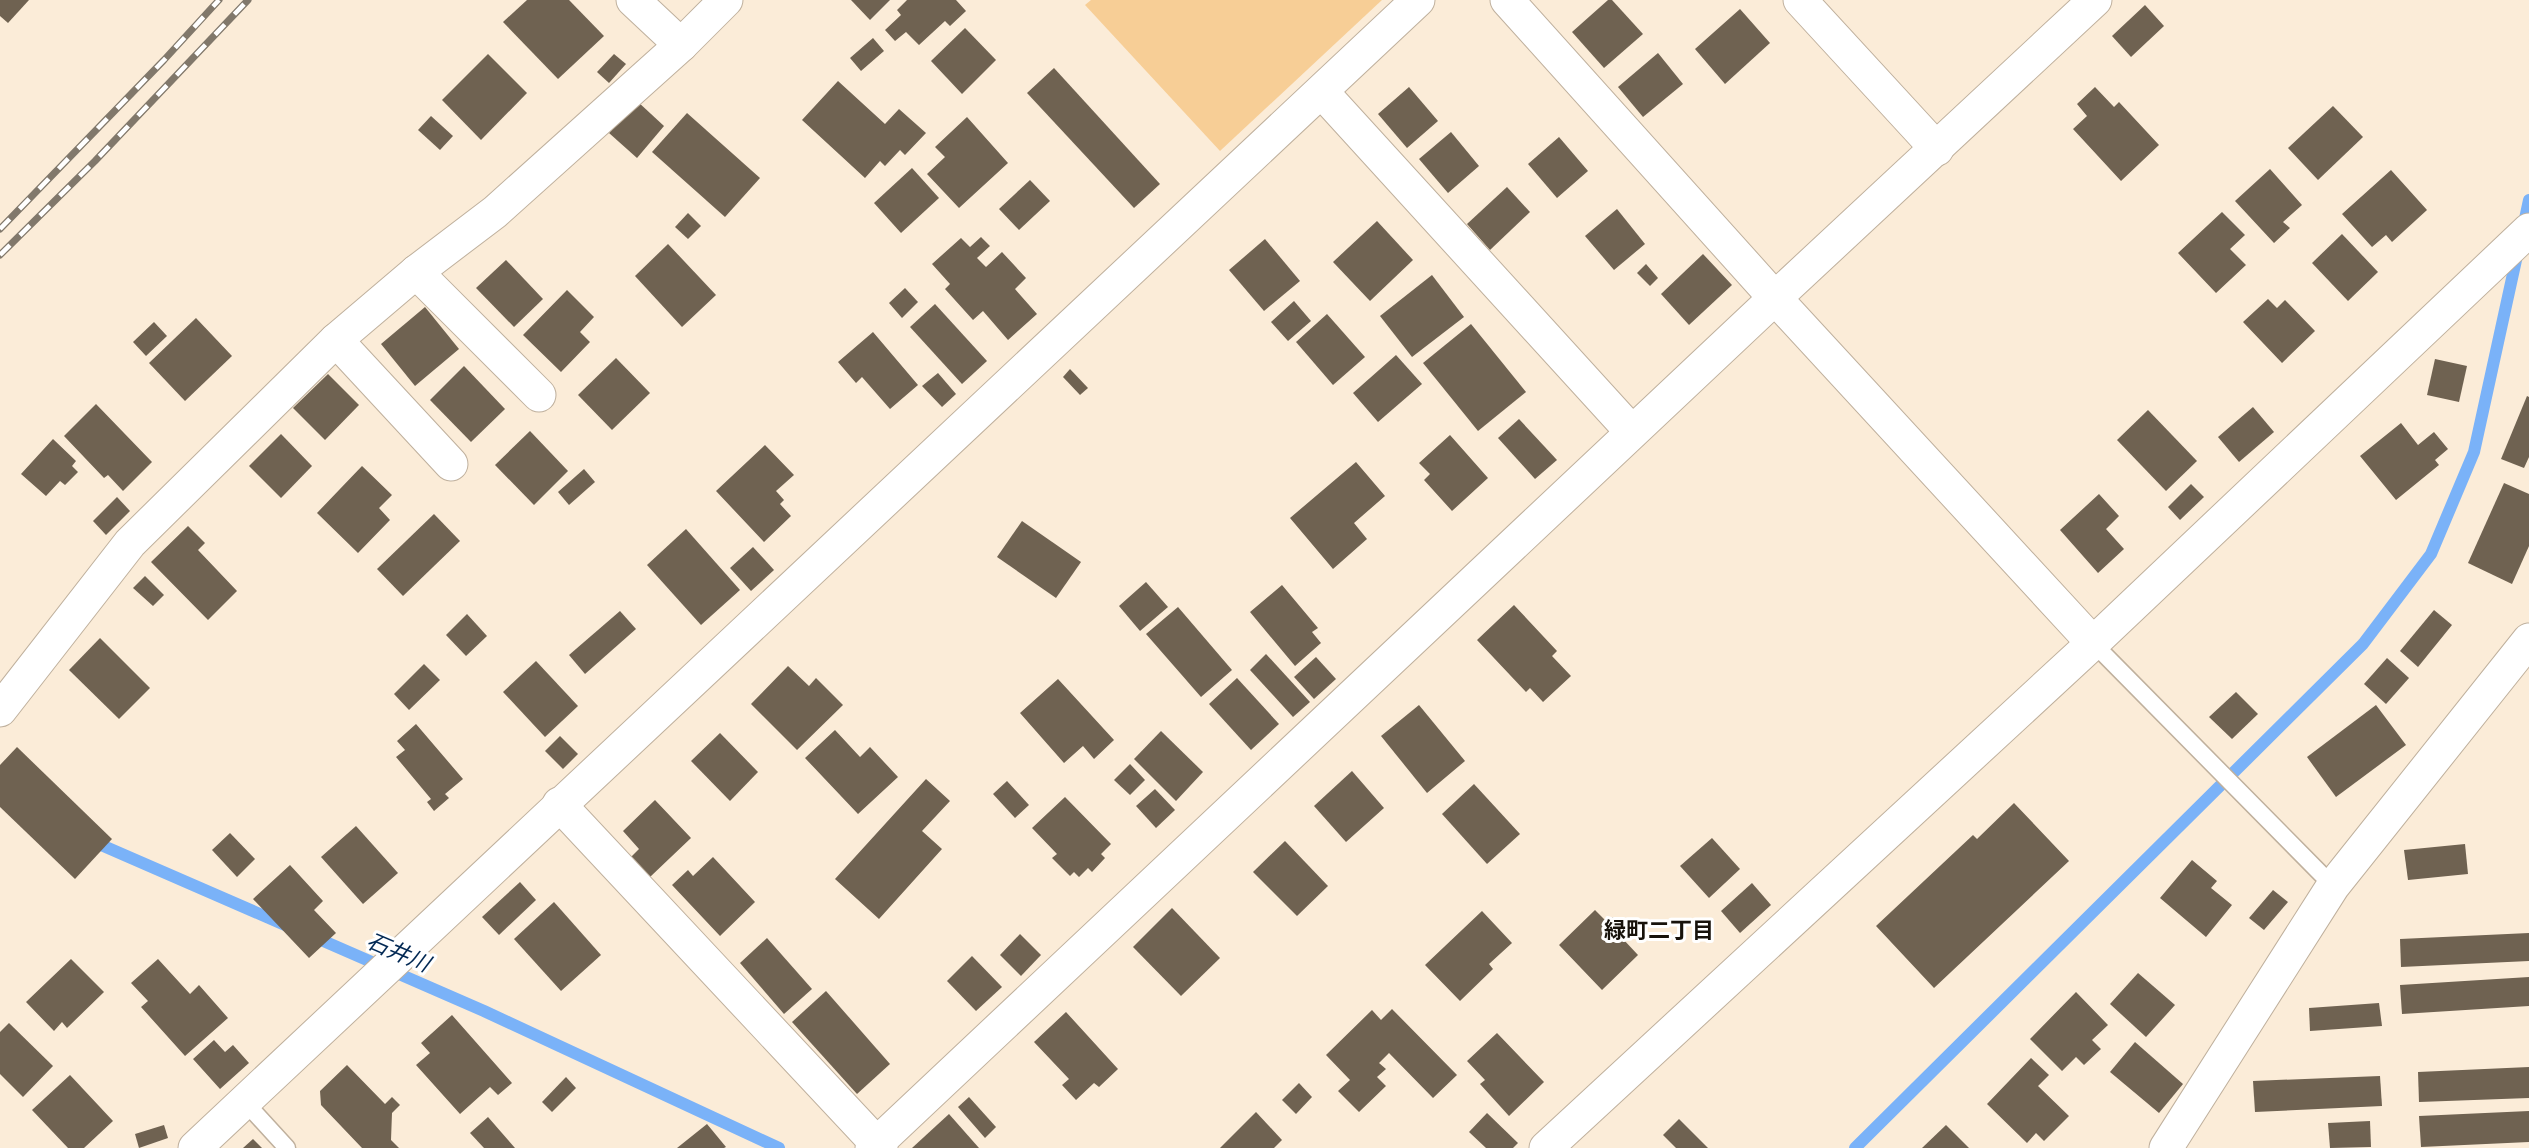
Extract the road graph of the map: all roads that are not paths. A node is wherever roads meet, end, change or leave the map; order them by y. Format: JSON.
{"nodes":[{"id":1,"x":633,"y":0,"type":"edge"},
{"id":2,"x":726,"y":0,"type":"edge"},
{"id":3,"x":1418,"y":0,"type":"edge"},
{"id":4,"x":1507,"y":0,"type":"edge"},
{"id":5,"x":1800,"y":0,"type":"edge"},
{"id":6,"x":2095,"y":0,"type":"edge"},
{"id":7,"x":681,"y":45,"type":"junction"},
{"id":8,"x":1322,"y":92,"type":"junction"},
{"id":9,"x":1937,"y":149,"type":"junction"},
{"id":10,"x":2529,"y":230,"type":"edge"},
{"id":11,"x":416,"y":272,"type":"junction"},
{"id":12,"x":1775,"y":298,"type":"junction"},
{"id":13,"x":336,"y":340,"type":"junction"},
{"id":14,"x":538,"y":395,"type":"dead end"},
{"id":15,"x":1632,"y":432,"type":"junction"},
{"id":16,"x":451,"y":464,"type":"dead end"},
{"id":17,"x":2529,"y":640,"type":"edge"},
{"id":18,"x":2093,"y":643,"type":"junction"},
{"id":19,"x":0,"y":710,"type":"edge"},
{"id":20,"x":560,"y":804,"type":"junction"},
{"id":21,"x":2332,"y":886,"type":"junction"},
{"id":22,"x":244,"y":1101,"type":"junction"},
{"id":23,"x":877,"y":1146,"type":"edge"},
{"id":24,"x":195,"y":1148,"type":"edge"},
{"id":25,"x":287,"y":1148,"type":"edge"},
{"id":26,"x":1546,"y":1148,"type":"edge"},
{"id":27,"x":2166,"y":1148,"type":"edge"}],
"edges":[{"from":1,"to":7,"type":"street"},
{"from":2,"to":7,"type":"street"},
{"from":3,"to":8,"type":"street"},
{"from":4,"to":12,"type":"street"},
{"from":5,"to":9,"type":"street"},
{"from":6,"to":9,"type":"street"},
{"from":7,"to":11,"type":"street"},
{"from":8,"to":15,"type":"street"},
{"from":8,"to":20,"type":"street"},
{"from":9,"to":12,"type":"street"},
{"from":10,"to":18,"type":"street"},
{"from":11,"to":13,"type":"street"},
{"from":11,"to":14,"type":"street"},
{"from":12,"to":15,"type":"street"},
{"from":12,"to":18,"type":"street"},
{"from":13,"to":16,"type":"street"},
{"from":13,"to":19,"type":"street"},
{"from":15,"to":23,"type":"street"},
{"from":17,"to":21,"type":"street"},
{"from":18,"to":21,"type":"lane"},
{"from":18,"to":26,"type":"street"},
{"from":20,"to":22,"type":"street"},
{"from":20,"to":23,"type":"street"},
{"from":21,"to":27,"type":"street"},
{"from":22,"to":24,"type":"street"},
{"from":22,"to":25,"type":"lane"}]}
